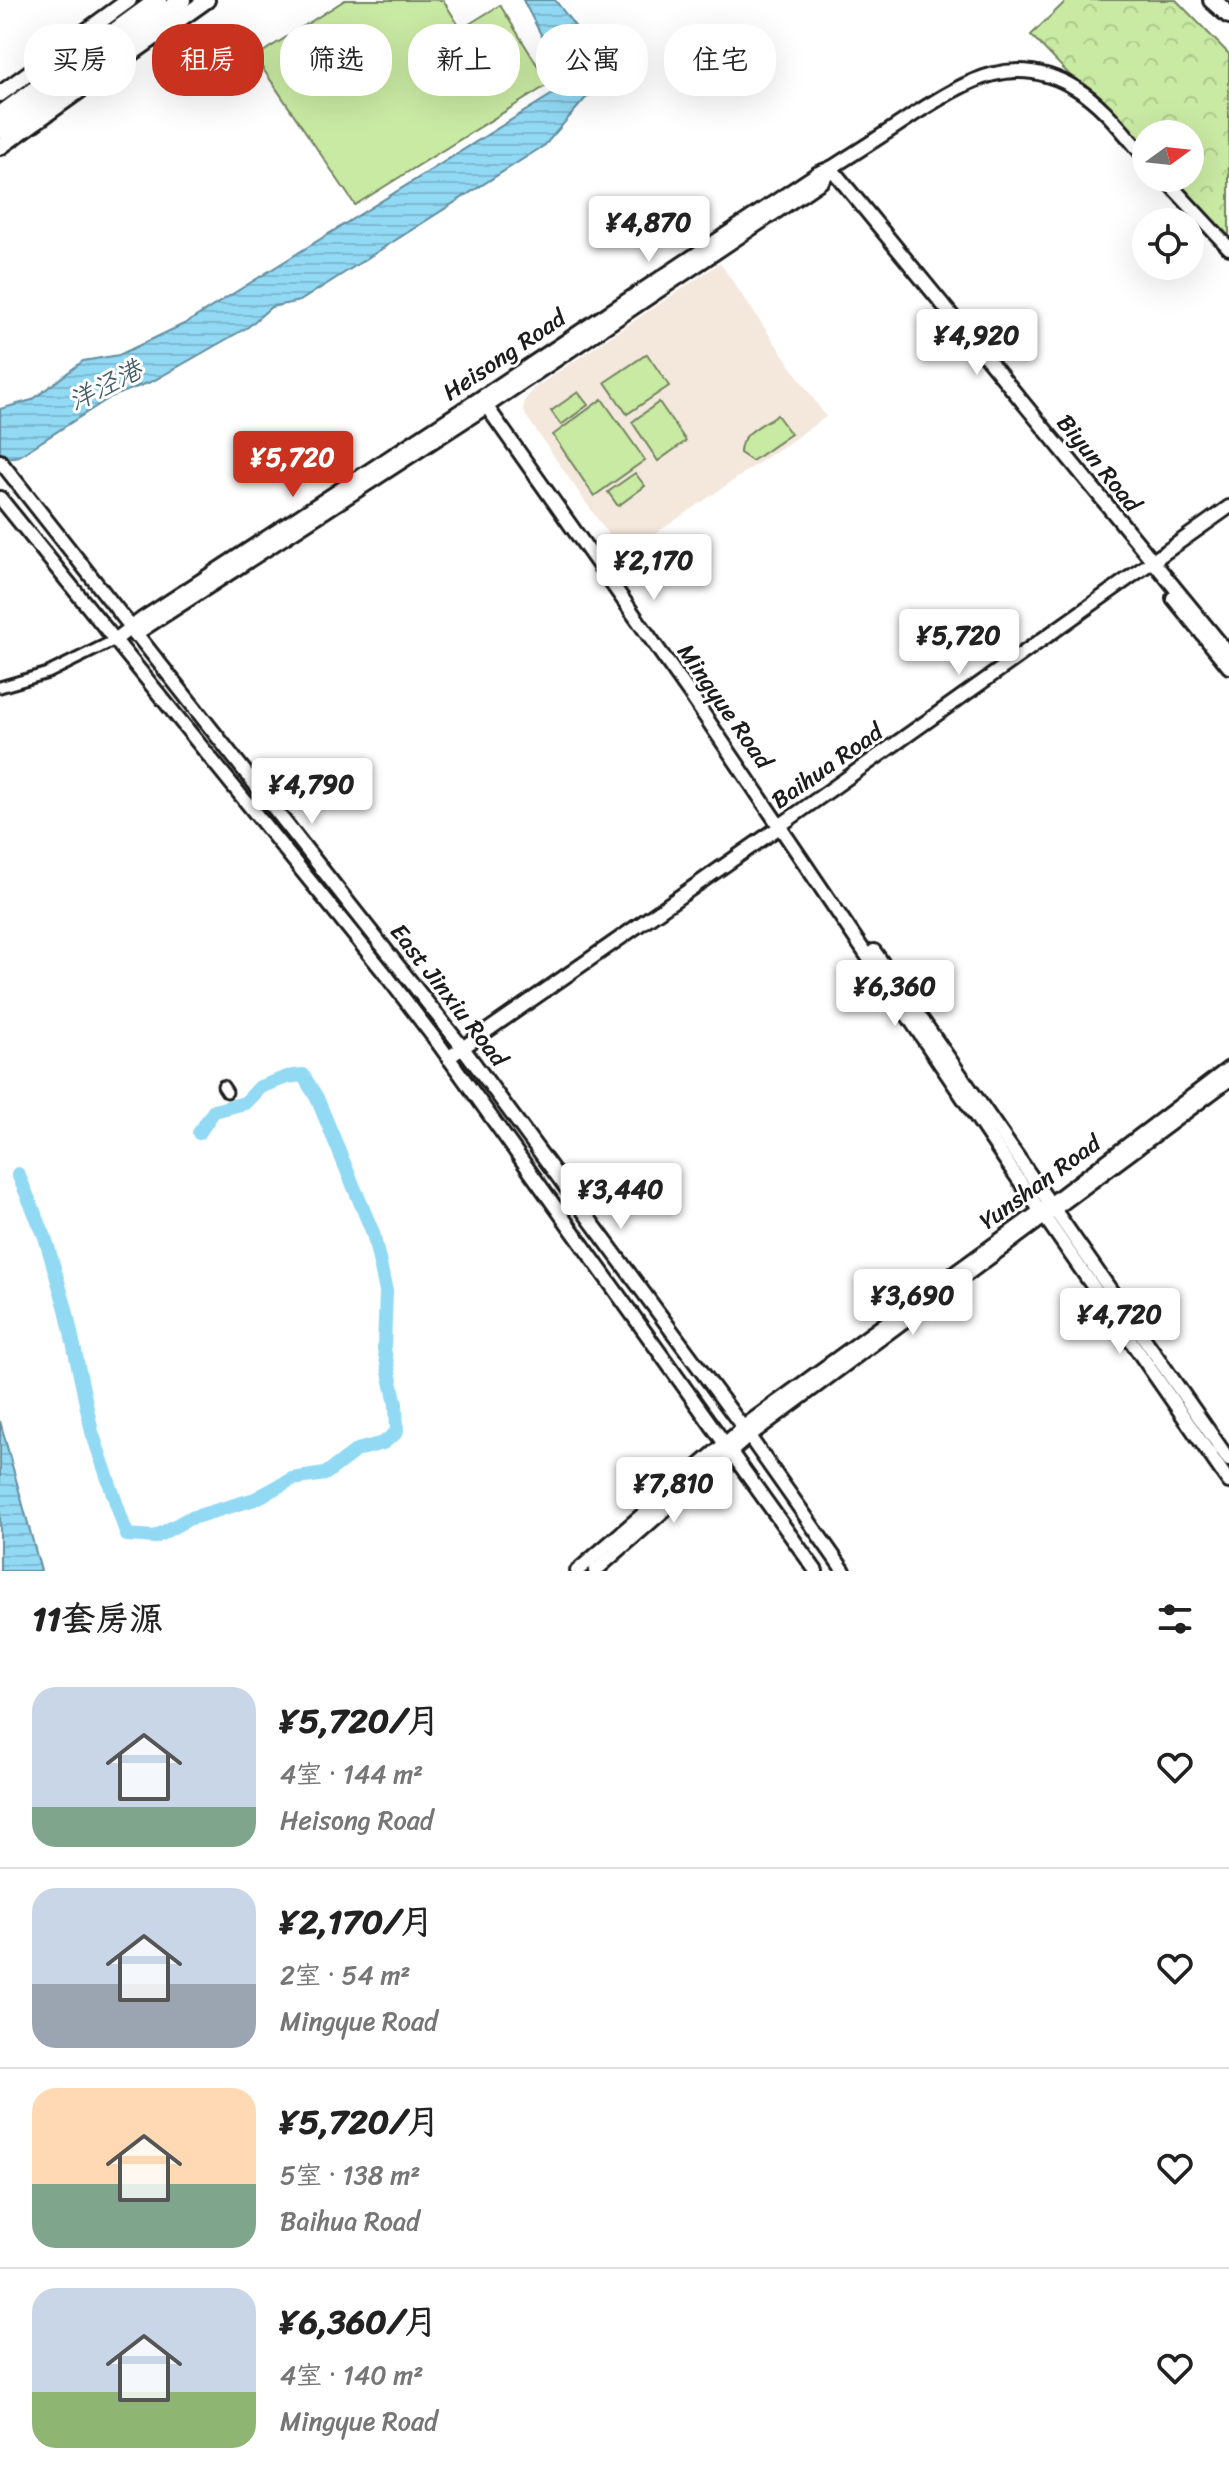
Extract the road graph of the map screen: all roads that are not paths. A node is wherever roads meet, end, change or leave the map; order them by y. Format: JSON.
{"nodes":[{"id":1,"x":129,"y":0,"type":"edge"},
{"id":2,"x":158,"y":0,"type":"edge"},
{"id":3,"x":182,"y":0,"type":"edge"},
{"id":4,"x":207,"y":0,"type":"edge"},
{"id":5,"x":1212,"y":0,"type":"edge"},
{"id":6,"x":1218,"y":0,"type":"edge"},
{"id":7,"x":1229,"y":14,"type":"edge"},
{"id":8,"x":136,"y":24,"type":"joint"},
{"id":9,"x":0,"y":94,"type":"edge"},
{"id":10,"x":28,"y":96,"type":"edge"},
{"id":11,"x":44,"y":96,"type":"edge"},
{"id":12,"x":0,"y":115,"type":"edge"},
{"id":13,"x":0,"y":130,"type":"edge"},
{"id":14,"x":1132,"y":143,"type":"edge"},
{"id":15,"x":0,"y":147,"type":"edge"},
{"id":16,"x":831,"y":168,"type":"junction"},
{"id":17,"x":1177,"y":192,"type":"edge"},
{"id":18,"x":1229,"y":248,"type":"edge"},
{"id":19,"x":487,"y":402,"type":"junction"},
{"id":20,"x":2,"y":464,"type":"edge"},
{"id":21,"x":0,"y":498,"type":"edge"},
{"id":22,"x":1229,"y":507,"type":"edge"},
{"id":23,"x":1152,"y":562,"type":"junction"},
{"id":24,"x":135,"y":630,"type":"junction"},
{"id":25,"x":109,"y":644,"type":"junction"},
{"id":26,"x":1229,"y":654,"type":"edge"},
{"id":27,"x":1229,"y":667,"type":"edge"},
{"id":28,"x":0,"y":687,"type":"edge"},
{"id":29,"x":783,"y":824,"type":"junction"},
{"id":30,"x":463,"y":1048,"type":"junction"},
{"id":31,"x":448,"y":1058,"type":"junction"},
{"id":32,"x":1229,"y":1068,"type":"edge"},
{"id":33,"x":1229,"y":1080,"type":"edge"},
{"id":34,"x":1048,"y":1210,"type":"junction"},
{"id":35,"x":746,"y":1432,"type":"junction"},
{"id":36,"x":727,"y":1447,"type":"junction"},
{"id":37,"x":1229,"y":1460,"type":"edge"},
{"id":38,"x":1229,"y":1482,"type":"edge"},
{"id":39,"x":577,"y":1571,"type":"edge"},
{"id":40,"x":595,"y":1571,"type":"edge"},
{"id":41,"x":816,"y":1571,"type":"edge"},
{"id":42,"x":844,"y":1571,"type":"edge"}],
"edges":[{"from":1,"to":9,"type":"main road"},
{"from":2,"to":8,"type":"highway"},
{"from":3,"to":8,"type":"highway"},
{"from":4,"to":15,"type":"main road"},
{"from":5,"to":7,"type":"highway"},
{"from":6,"to":7,"type":"main road"},
{"from":10,"to":12,"type":"highway"},
{"from":11,"to":13,"type":"highway"},
{"from":14,"to":16,"type":"street","name":"Heisong Road"},
{"from":16,"to":19,"type":"street","name":"Heisong Road"},
{"from":16,"to":23,"type":"street","name":"Biyun Road"},
{"from":17,"to":18,"type":"street"},
{"from":19,"to":24,"type":"street","name":"Heisong Road"},
{"from":19,"to":29,"type":"street","name":"Mingyue Road"},
{"from":20,"to":24,"type":"street","name":"East Jinxiu Road"},
{"from":21,"to":25,"type":"street","name":"East Jinxiu Road"},
{"from":22,"to":23,"type":"street","name":"Baihua Road"},
{"from":23,"to":26,"type":"street","name":"Biyun Road"},
{"from":23,"to":27,"type":"street","name":"Biyun Road"},
{"from":23,"to":29,"type":"street","name":"Baihua Road"},
{"from":24,"to":25,"type":"street","name":"Heisong Road"},
{"from":24,"to":30,"type":"street","name":"East Jinxiu Road"},
{"from":25,"to":28,"type":"street"},
{"from":25,"to":31,"type":"street","name":"East Jinxiu Road"},
{"from":29,"to":30,"type":"street","name":"Baihua Road"},
{"from":29,"to":34,"type":"street","name":"Mingyue Road"},
{"from":30,"to":31,"type":"street","name":"Baihua Road"},
{"from":30,"to":35,"type":"street","name":"East Jinxiu Road"},
{"from":31,"to":36,"type":"street","name":"East Jinxiu Road"},
{"from":32,"to":34,"type":"street","name":"Yunshan Road"},
{"from":33,"to":34,"type":"street","name":"Yunshan Road"},
{"from":34,"to":35,"type":"street","name":"Yunshan Road"},
{"from":34,"to":37,"type":"street","name":"Mingyue Road"},
{"from":34,"to":38,"type":"street","name":"Mingyue Road"},
{"from":35,"to":36,"type":"street","name":"Yunshan Road"},
{"from":35,"to":42,"type":"street","name":"East Jinxiu Road"},
{"from":36,"to":39,"type":"street","name":"Yunshan Road"},
{"from":36,"to":40,"type":"street","name":"Yunshan Road"},
{"from":36,"to":41,"type":"street","name":"East Jinxiu Road"}]}
